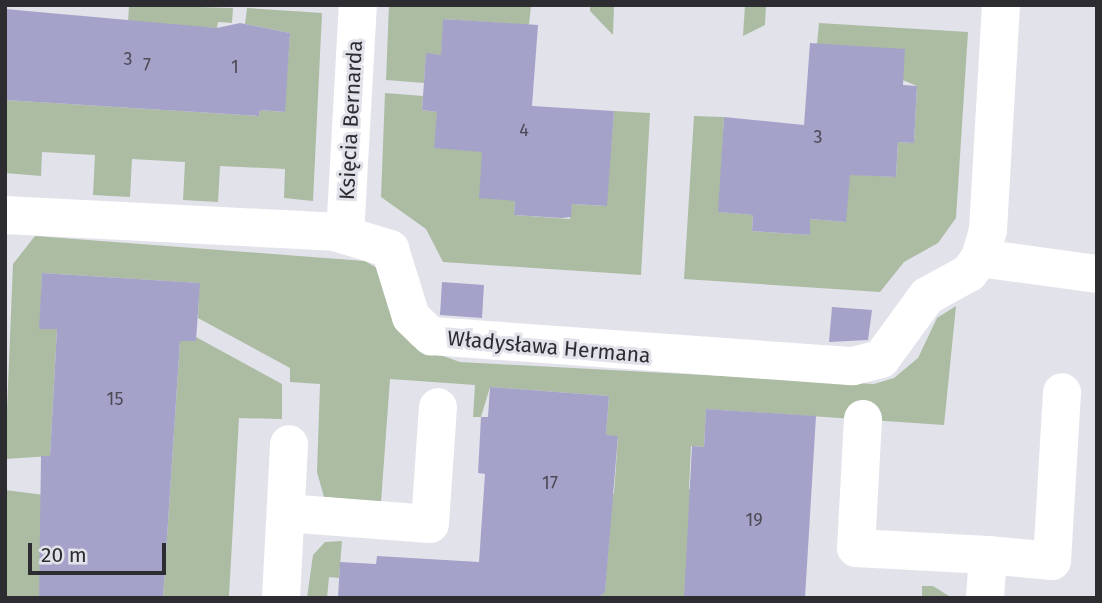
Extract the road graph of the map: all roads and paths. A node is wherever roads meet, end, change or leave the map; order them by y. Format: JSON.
{"nodes":[{"id":1,"x":358,"y":5,"type":"edge"},
{"id":2,"x":1001,"y":5,"type":"edge"},
{"id":3,"x":5,"y":215,"type":"edge"},
{"id":4,"x":345,"y":235,"type":"junction"},
{"id":5,"x":980,"y":258,"type":"junction"},
{"id":6,"x":1097,"y":274,"type":"edge"},
{"id":7,"x":1062,"y":392,"type":"dead end"},
{"id":8,"x":438,"y":407,"type":"dead end"},
{"id":9,"x":863,"y":419,"type":"dead end"},
{"id":10,"x":289,"y":444,"type":"dead end"},
{"id":11,"x":286,"y":513,"type":"junction"},
{"id":12,"x":988,"y":555,"type":"junction"},
{"id":13,"x":281,"y":598,"type":"edge"},
{"id":14,"x":985,"y":598,"type":"edge"}],
"edges":[{"from":1,"to":4,"type":"street","name":"Księcia Bernarda"},
{"from":2,"to":5,"type":"street"},
{"from":3,"to":4,"type":"street","name":"Władysława Hermana"},
{"from":4,"to":5,"type":"street","name":"Władysława Hermana"},
{"from":5,"to":6,"type":"street"},
{"from":7,"to":12,"type":"street"},
{"from":8,"to":11,"type":"street"},
{"from":9,"to":12,"type":"street"},
{"from":10,"to":11,"type":"street"},
{"from":11,"to":13,"type":"street"},
{"from":12,"to":14,"type":"street"}]}
